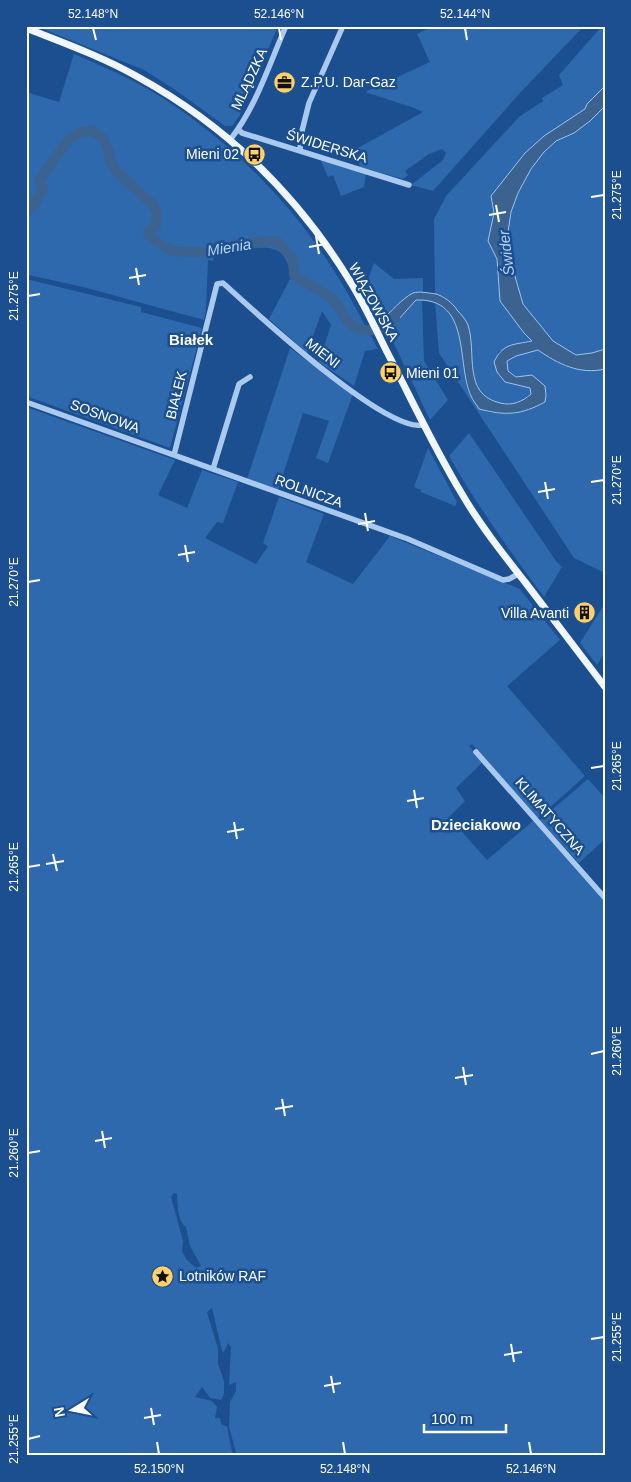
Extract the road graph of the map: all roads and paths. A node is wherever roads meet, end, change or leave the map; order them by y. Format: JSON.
{"nodes":[{"id":1,"x":286,"y":26,"type":"edge"},
{"id":2,"x":343,"y":26,"type":"edge"},
{"id":3,"x":26,"y":28,"type":"edge"},
{"id":4,"x":238,"y":129,"type":"junction"},
{"id":5,"x":230,"y":140,"type":"junction"},
{"id":6,"x":300,"y":151,"type":"junction"},
{"id":7,"x":409,"y":185,"type":"dead end"},
{"id":8,"x":217,"y":284,"type":"joint"},
{"id":9,"x":250,"y":378,"type":"dead end"},
{"id":10,"x":26,"y":402,"type":"edge"},
{"id":11,"x":423,"y":425,"type":"junction"},
{"id":12,"x":174,"y":455,"type":"junction"},
{"id":13,"x":213,"y":469,"type":"junction"},
{"id":14,"x":518,"y":574,"type":"junction"},
{"id":15,"x":605,"y":687,"type":"edge"},
{"id":16,"x":476,"y":752,"type":"dead end"},
{"id":17,"x":605,"y":898,"type":"edge"}],
"edges":[{"from":1,"to":4,"type":"street","name":"MLĄDZKA"},
{"from":2,"to":6,"type":"street"},
{"from":3,"to":5,"type":"main road","name":"WIĄZOWSKA"},
{"from":4,"to":5,"type":"street","name":"MLĄDZKA"},
{"from":4,"to":6,"type":"street","name":"ŚWIDERSKA"},
{"from":5,"to":11,"type":"main road","name":"WIĄZOWSKA"},
{"from":6,"to":7,"type":"street","name":"ŚWIDERSKA"},
{"from":8,"to":11,"type":"street","name":"MIENI"},
{"from":8,"to":12,"type":"street","name":"BIAŁEK"},
{"from":9,"to":13,"type":"street"},
{"from":10,"to":12,"type":"street","name":"SOSNOWA"},
{"from":11,"to":14,"type":"main road","name":"WIĄZOWSKA"},
{"from":12,"to":13,"type":"street","name":"ROLNICZA"},
{"from":13,"to":14,"type":"street","name":"ROLNICZA"},
{"from":14,"to":15,"type":"main road","name":"WIĄZOWSKA"},
{"from":16,"to":17,"type":"street","name":"KLIMATYCZNA"}]}
